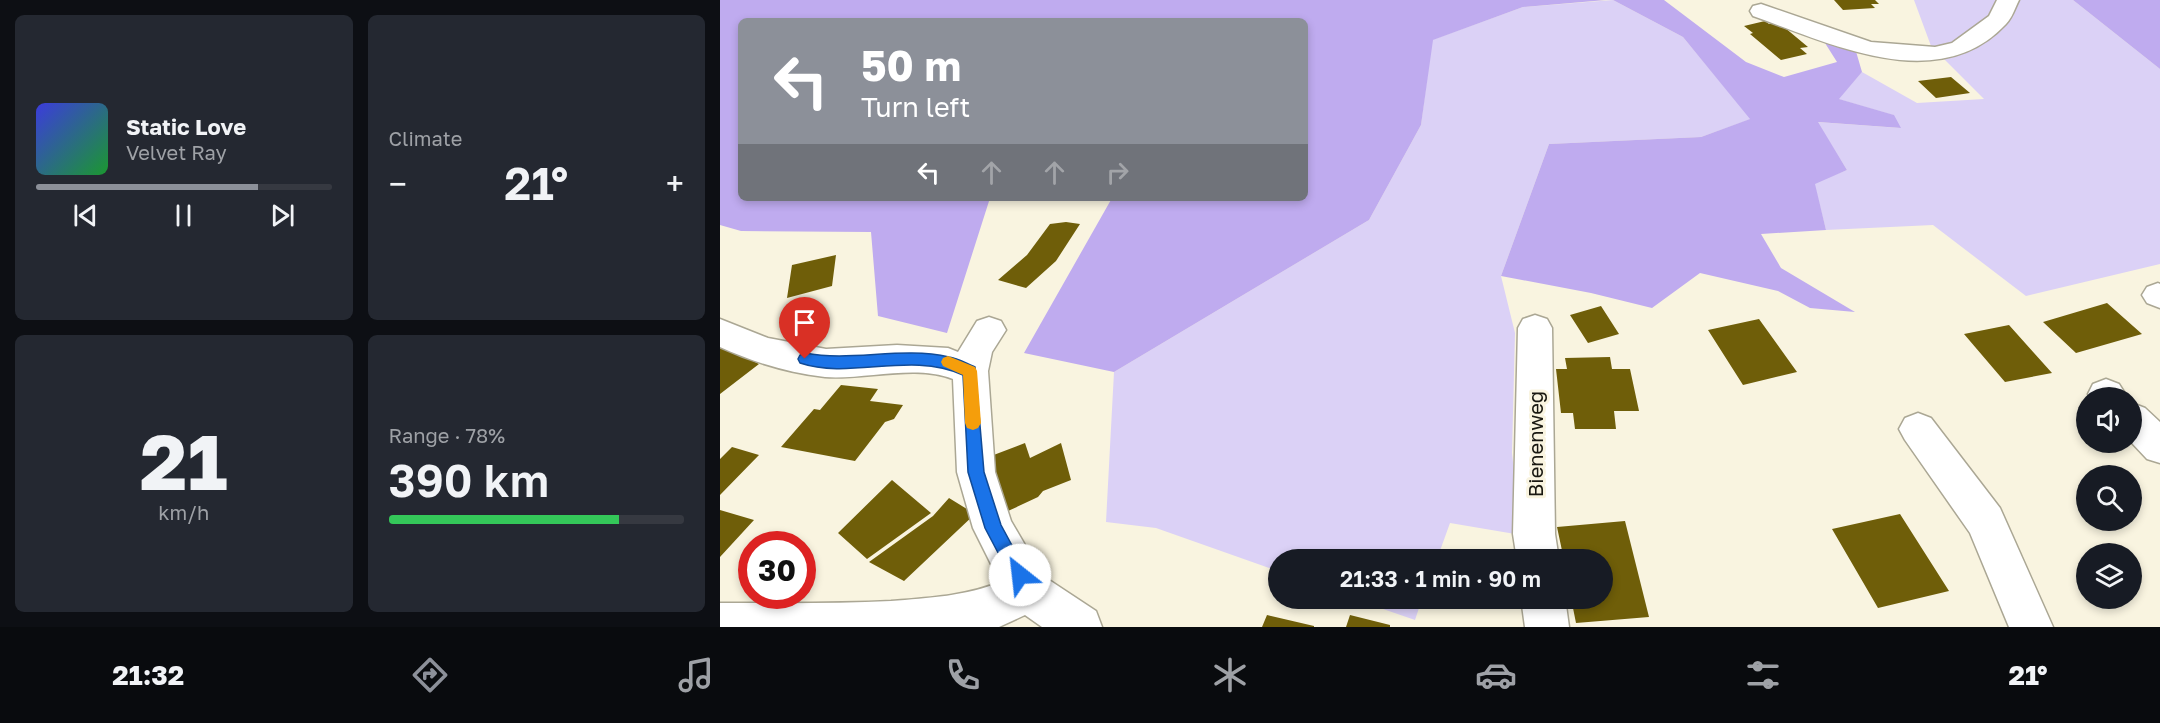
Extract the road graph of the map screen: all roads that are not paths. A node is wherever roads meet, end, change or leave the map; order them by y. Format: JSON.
{"nodes":[{"id":1,"x":2008,"y":0,"type":"edge"},
{"id":2,"x":1761,"y":11,"type":"dead end"},
{"id":3,"x":1536,"y":328,"type":"dead end"},
{"id":4,"x":989,"y":330,"type":"dead end"},
{"id":5,"x":720,"y":332,"type":"edge"},
{"id":6,"x":970,"y":371,"type":"junction"},
{"id":7,"x":1918,"y":429,"type":"dead end"},
{"id":8,"x":2142,"y":429,"type":"edge"},
{"id":9,"x":2160,"y":447,"type":"edge"},
{"id":10,"x":1536,"y":549,"type":"edge"},
{"id":11,"x":1028,"y":591,"type":"junction"},
{"id":12,"x":1545,"y":609,"type":"edge"},
{"id":13,"x":720,"y":625,"type":"edge"},
{"id":14,"x":1080,"y":627,"type":"edge"},
{"id":15,"x":1547,"y":627,"type":"edge"},
{"id":16,"x":2031,"y":627,"type":"edge"}],
"edges":[{"from":1,"to":2,"type":"street"},
{"from":3,"to":10,"type":"street","name":"Bienenweg"},
{"from":4,"to":6,"type":"street"},
{"from":5,"to":6,"type":"street"},
{"from":6,"to":11,"type":"street"},
{"from":7,"to":16,"type":"street"},
{"from":8,"to":9,"type":"street"},
{"from":11,"to":13,"type":"street"},
{"from":11,"to":14,"type":"street"},
{"from":12,"to":15,"type":"street"}]}
